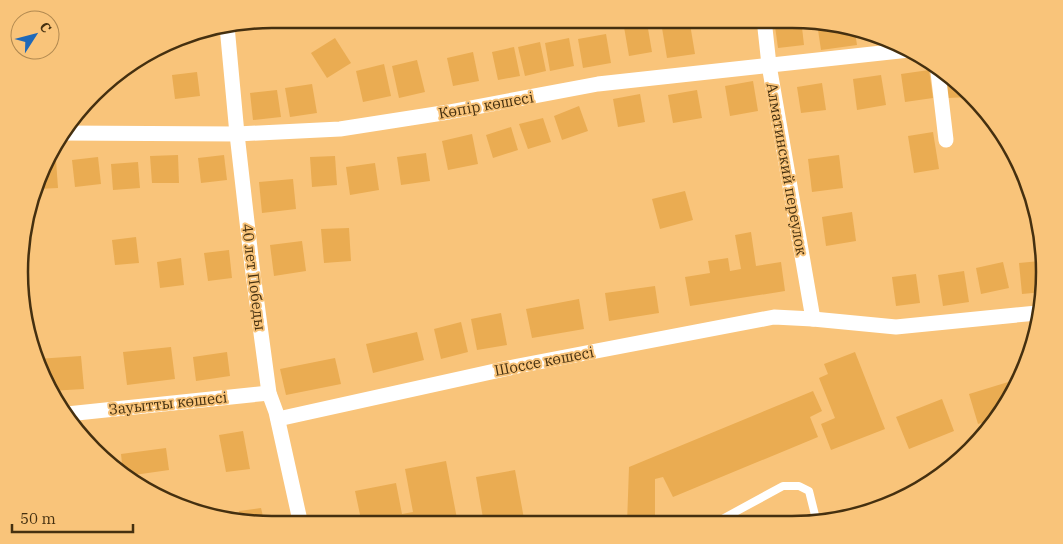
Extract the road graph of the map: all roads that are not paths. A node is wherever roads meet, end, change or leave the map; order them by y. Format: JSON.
{"nodes":[{"id":1,"x":765,"y":28,"type":"edge"},
{"id":2,"x":228,"y":32,"type":"edge"},
{"id":3,"x":896,"y":51,"type":"edge"},
{"id":4,"x":768,"y":65,"type":"junction"},
{"id":5,"x":939,"y":77,"type":"edge"},
{"id":6,"x":71,"y":133,"type":"edge"},
{"id":7,"x":237,"y":134,"type":"junction"},
{"id":8,"x":946,"y":140,"type":"dead end"},
{"id":9,"x":1032,"y":314,"type":"edge"},
{"id":10,"x":813,"y":319,"type":"junction"},
{"id":11,"x":269,"y":393,"type":"junction"},
{"id":12,"x":73,"y":413,"type":"edge"},
{"id":13,"x":278,"y":419,"type":"junction"},
{"id":14,"x":815,"y":515,"type":"edge"},
{"id":15,"x":299,"y":516,"type":"edge"},
{"id":16,"x":728,"y":516,"type":"edge"}],
"edges":[{"from":1,"to":4,"type":"street","name":"Алматинский переулок"},
{"from":2,"to":7,"type":"street","name":"40 лет Победы"},
{"from":3,"to":4,"type":"street","name":"Көпір көшесі"},
{"from":4,"to":7,"type":"street","name":"Көпір көшесі"},
{"from":4,"to":10,"type":"street","name":"Алматинский переулок"},
{"from":5,"to":8,"type":"street"},
{"from":6,"to":7,"type":"street","name":"Көпір көшесі"},
{"from":7,"to":11,"type":"street","name":"40 лет Победы"},
{"from":9,"to":10,"type":"street","name":"Шоссе көшесі"},
{"from":10,"to":13,"type":"street","name":"Шоссе көшесі"},
{"from":11,"to":12,"type":"street","name":"Зауытты көшесі"},
{"from":11,"to":13,"type":"street","name":"40 лет Победы"},
{"from":13,"to":15,"type":"street","name":"40 лет Победы"},
{"from":14,"to":16,"type":"lane"}]}
